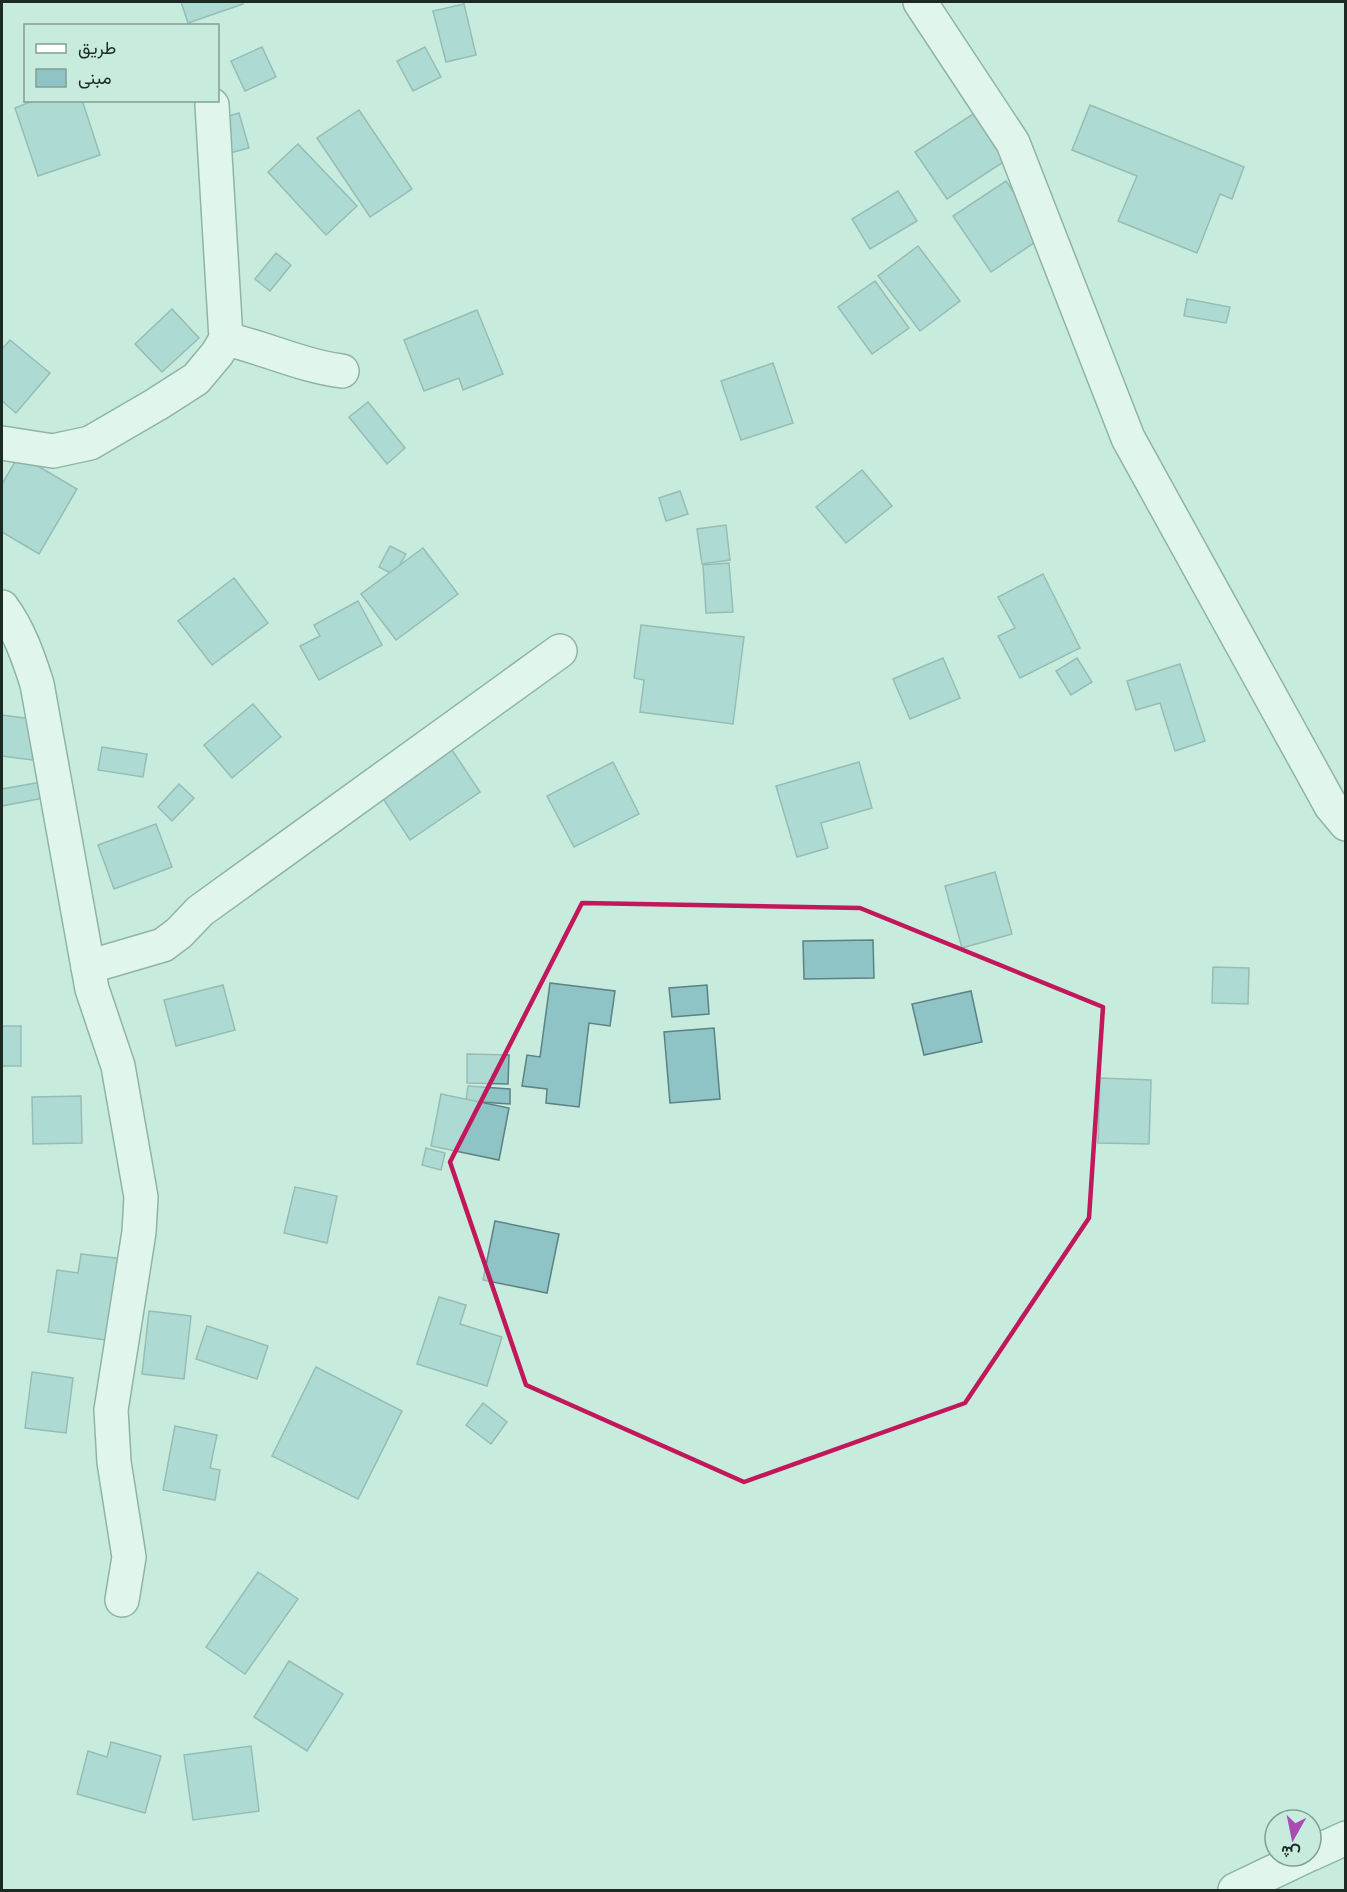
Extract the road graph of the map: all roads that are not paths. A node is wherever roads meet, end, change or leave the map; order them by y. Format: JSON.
{"nodes":[{"id":1,"x":920,"y":2,"type":"edge"},
{"id":2,"x":212,"y":105,"type":"dead end"},
{"id":3,"x":226,"y":339,"type":"junction"},
{"id":4,"x":342,"y":371,"type":"dead end"},
{"id":5,"x":2,"y":442,"type":"edge"},
{"id":6,"x":2,"y":607,"type":"edge"},
{"id":7,"x":560,"y":651,"type":"dead end"},
{"id":8,"x":1346,"y":824,"type":"edge"},
{"id":9,"x":88,"y":967,"type":"junction"},
{"id":10,"x":122,"y":1600,"type":"dead end"},
{"id":11,"x":1346,"y":1838,"type":"edge"},
{"id":12,"x":1323,"y":1849,"type":"edge"},
{"id":13,"x":1281,"y":1868,"type":"edge"},
{"id":14,"x":1235,"y":1890,"type":"edge"}],
"edges":[{"from":1,"to":8,"type":"main road"},
{"from":2,"to":3,"type":"main road"},
{"from":3,"to":4,"type":"main road"},
{"from":3,"to":5,"type":"main road"},
{"from":6,"to":9,"type":"main road"},
{"from":7,"to":9,"type":"main road"},
{"from":9,"to":10,"type":"main road"},
{"from":11,"to":12,"type":"main road"},
{"from":13,"to":14,"type":"main road"}]}
